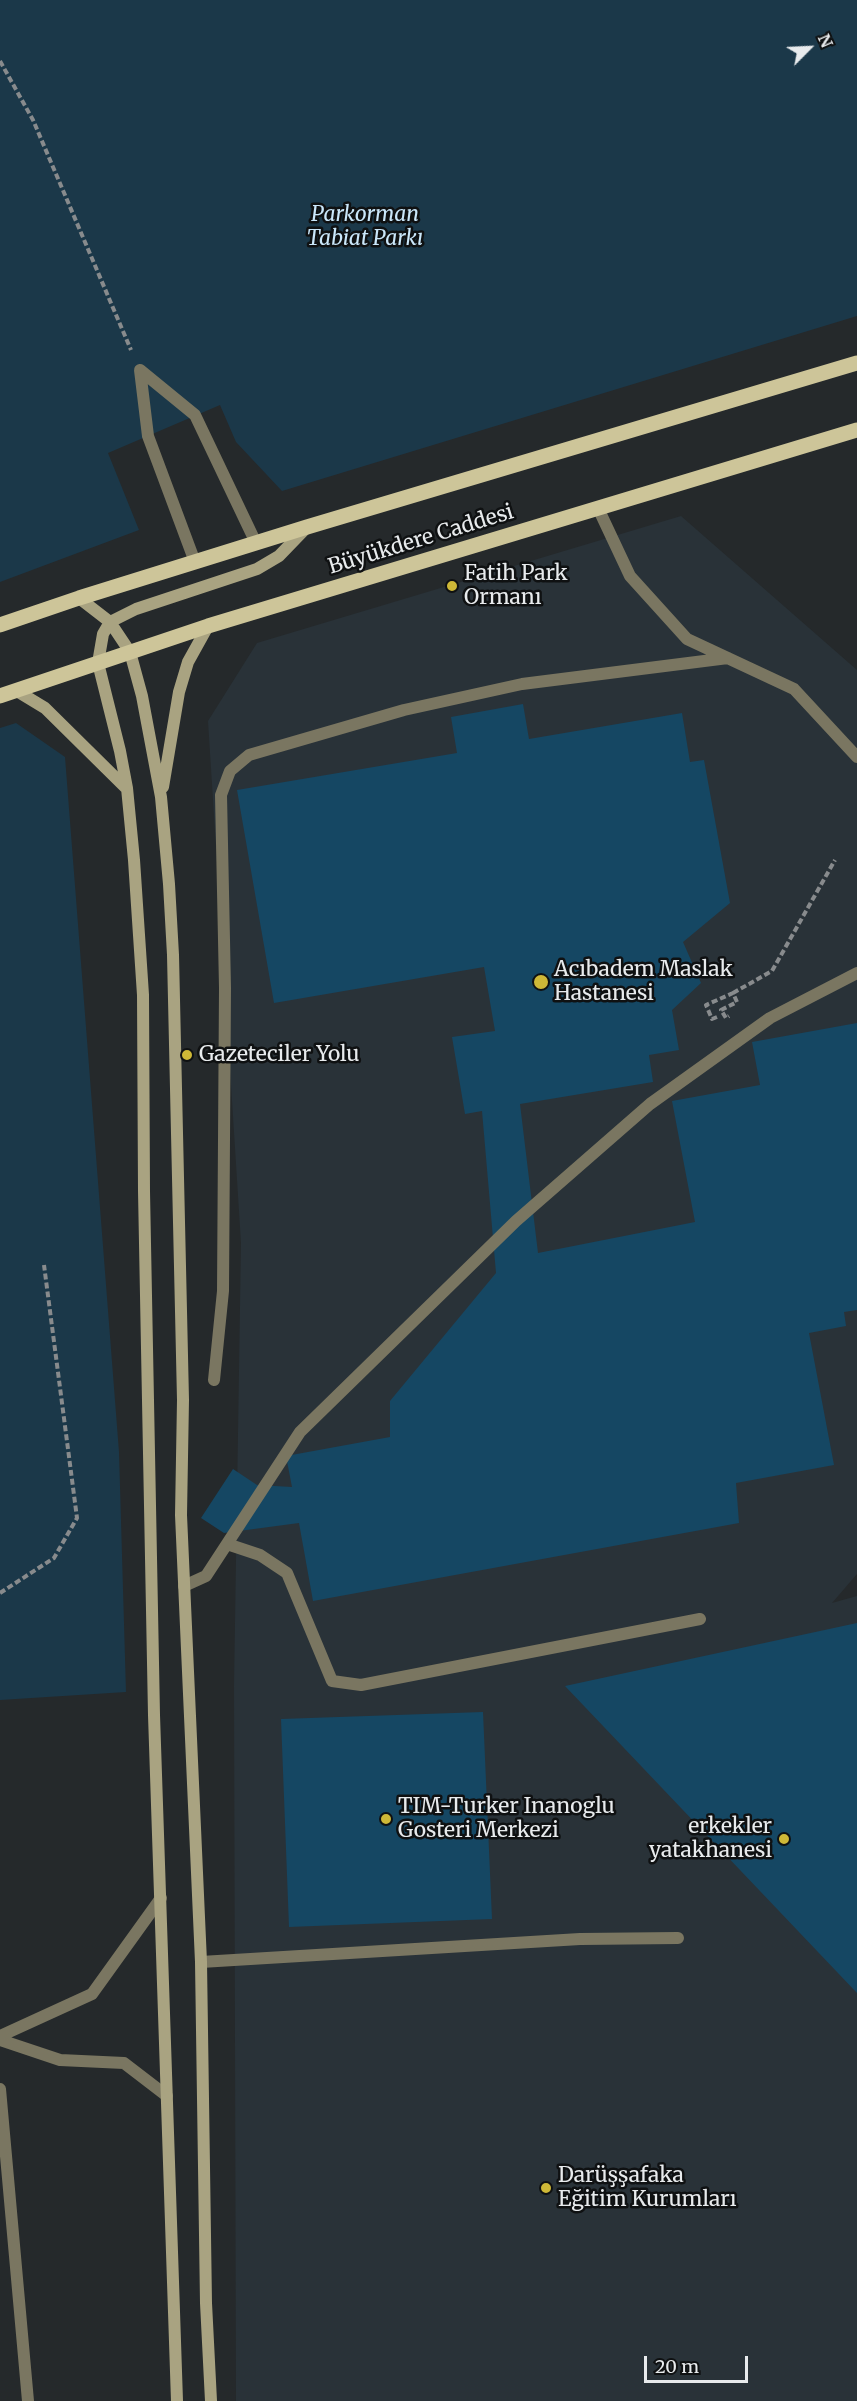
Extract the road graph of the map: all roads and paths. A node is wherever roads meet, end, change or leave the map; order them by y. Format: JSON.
{"nodes":[{"id":1,"x":0,"y":61,"type":"edge"},
{"id":2,"x":857,"y":363,"type":"edge"},
{"id":3,"x":140,"y":370,"type":"junction"},
{"id":4,"x":857,"y":430,"type":"edge"},
{"id":5,"x":598,"y":508,"type":"junction"},
{"id":6,"x":307,"y":527,"type":"junction"},
{"id":7,"x":256,"y":543,"type":"junction"},
{"id":8,"x":195,"y":562,"type":"junction"},
{"id":9,"x":79,"y":598,"type":"junction"},
{"id":10,"x":110,"y":622,"type":"junction"},
{"id":11,"x":0,"y":625,"type":"edge"},
{"id":12,"x":208,"y":626,"type":"junction"},
{"id":13,"x":130,"y":652,"type":"junction"},
{"id":14,"x":728,"y":658,"type":"junction"},
{"id":15,"x":98,"y":663,"type":"junction"},
{"id":16,"x":16,"y":691,"type":"junction"},
{"id":17,"x":0,"y":696,"type":"edge"},
{"id":18,"x":857,"y":757,"type":"edge"},
{"id":19,"x":126,"y":788,"type":"junction"},
{"id":20,"x":161,"y":797,"type":"junction"},
{"id":21,"x":835,"y":860,"type":"dead end"},
{"id":22,"x":857,"y":973,"type":"edge"},
{"id":23,"x":733,"y":993,"type":"junction"},
{"id":24,"x":737,"y":1002,"type":"dead end"},
{"id":25,"x":717,"y":1017,"type":"dead end"},
{"id":26,"x":44,"y":1266,"type":"dead end"},
{"id":27,"x":214,"y":1380,"type":"dead end"},
{"id":28,"x":227,"y":1544,"type":"junction"},
{"id":29,"x":184,"y":1586,"type":"junction"},
{"id":30,"x":0,"y":1593,"type":"edge"},
{"id":31,"x":700,"y":1619,"type":"dead end"},
{"id":32,"x":161,"y":1898,"type":"junction"},
{"id":33,"x":678,"y":1938,"type":"dead end"},
{"id":34,"x":201,"y":1962,"type":"junction"},
{"id":35,"x":0,"y":2038,"type":"edge"},
{"id":36,"x":0,"y":2089,"type":"edge"},
{"id":37,"x":167,"y":2096,"type":"junction"},
{"id":38,"x":27,"y":2401,"type":"edge"},
{"id":39,"x":177,"y":2401,"type":"edge"},
{"id":40,"x":211,"y":2401,"type":"edge"}],
"edges":[{"from":1,"to":3,"type":"path"},
{"from":2,"to":6,"type":"main road"},
{"from":3,"to":7,"type":"street"},
{"from":3,"to":8,"type":"street"},
{"from":4,"to":5,"type":"main road","name":"Büyükdere Caddesi"},
{"from":5,"to":12,"type":"main road","name":"Büyükdere Caddesi"},
{"from":5,"to":14,"type":"street"},
{"from":6,"to":7,"type":"main road"},
{"from":6,"to":10,"type":"main road"},
{"from":7,"to":8,"type":"main road"},
{"from":8,"to":9,"type":"main road"},
{"from":9,"to":10,"type":"main road"},
{"from":9,"to":11,"type":"main road"},
{"from":10,"to":13,"type":"main road"},
{"from":10,"to":15,"type":"main road"},
{"from":12,"to":13,"type":"main road","name":"Büyükdere Caddesi"},
{"from":12,"to":20,"type":"main road"},
{"from":13,"to":15,"type":"main road","name":"Büyükdere Caddesi"},
{"from":13,"to":20,"type":"main road"},
{"from":14,"to":18,"type":"street"},
{"from":14,"to":27,"type":"street"},
{"from":15,"to":16,"type":"main road","name":"Büyükdere Caddesi"},
{"from":15,"to":19,"type":"main road"},
{"from":16,"to":17,"type":"main road","name":"Büyükdere Caddesi"},
{"from":16,"to":19,"type":"main road"},
{"from":19,"to":32,"type":"main road"},
{"from":20,"to":29,"type":"main road"},
{"from":21,"to":23,"type":"path"},
{"from":22,"to":28,"type":"street"},
{"from":23,"to":24,"type":"path"},
{"from":23,"to":25,"type":"path"},
{"from":26,"to":30,"type":"path"},
{"from":28,"to":29,"type":"street"},
{"from":28,"to":31,"type":"street"},
{"from":29,"to":34,"type":"main road"},
{"from":32,"to":35,"type":"street"},
{"from":32,"to":37,"type":"main road"},
{"from":33,"to":34,"type":"street"},
{"from":34,"to":40,"type":"main road"},
{"from":35,"to":37,"type":"street"},
{"from":36,"to":38,"type":"street"},
{"from":37,"to":39,"type":"main road"}]}
